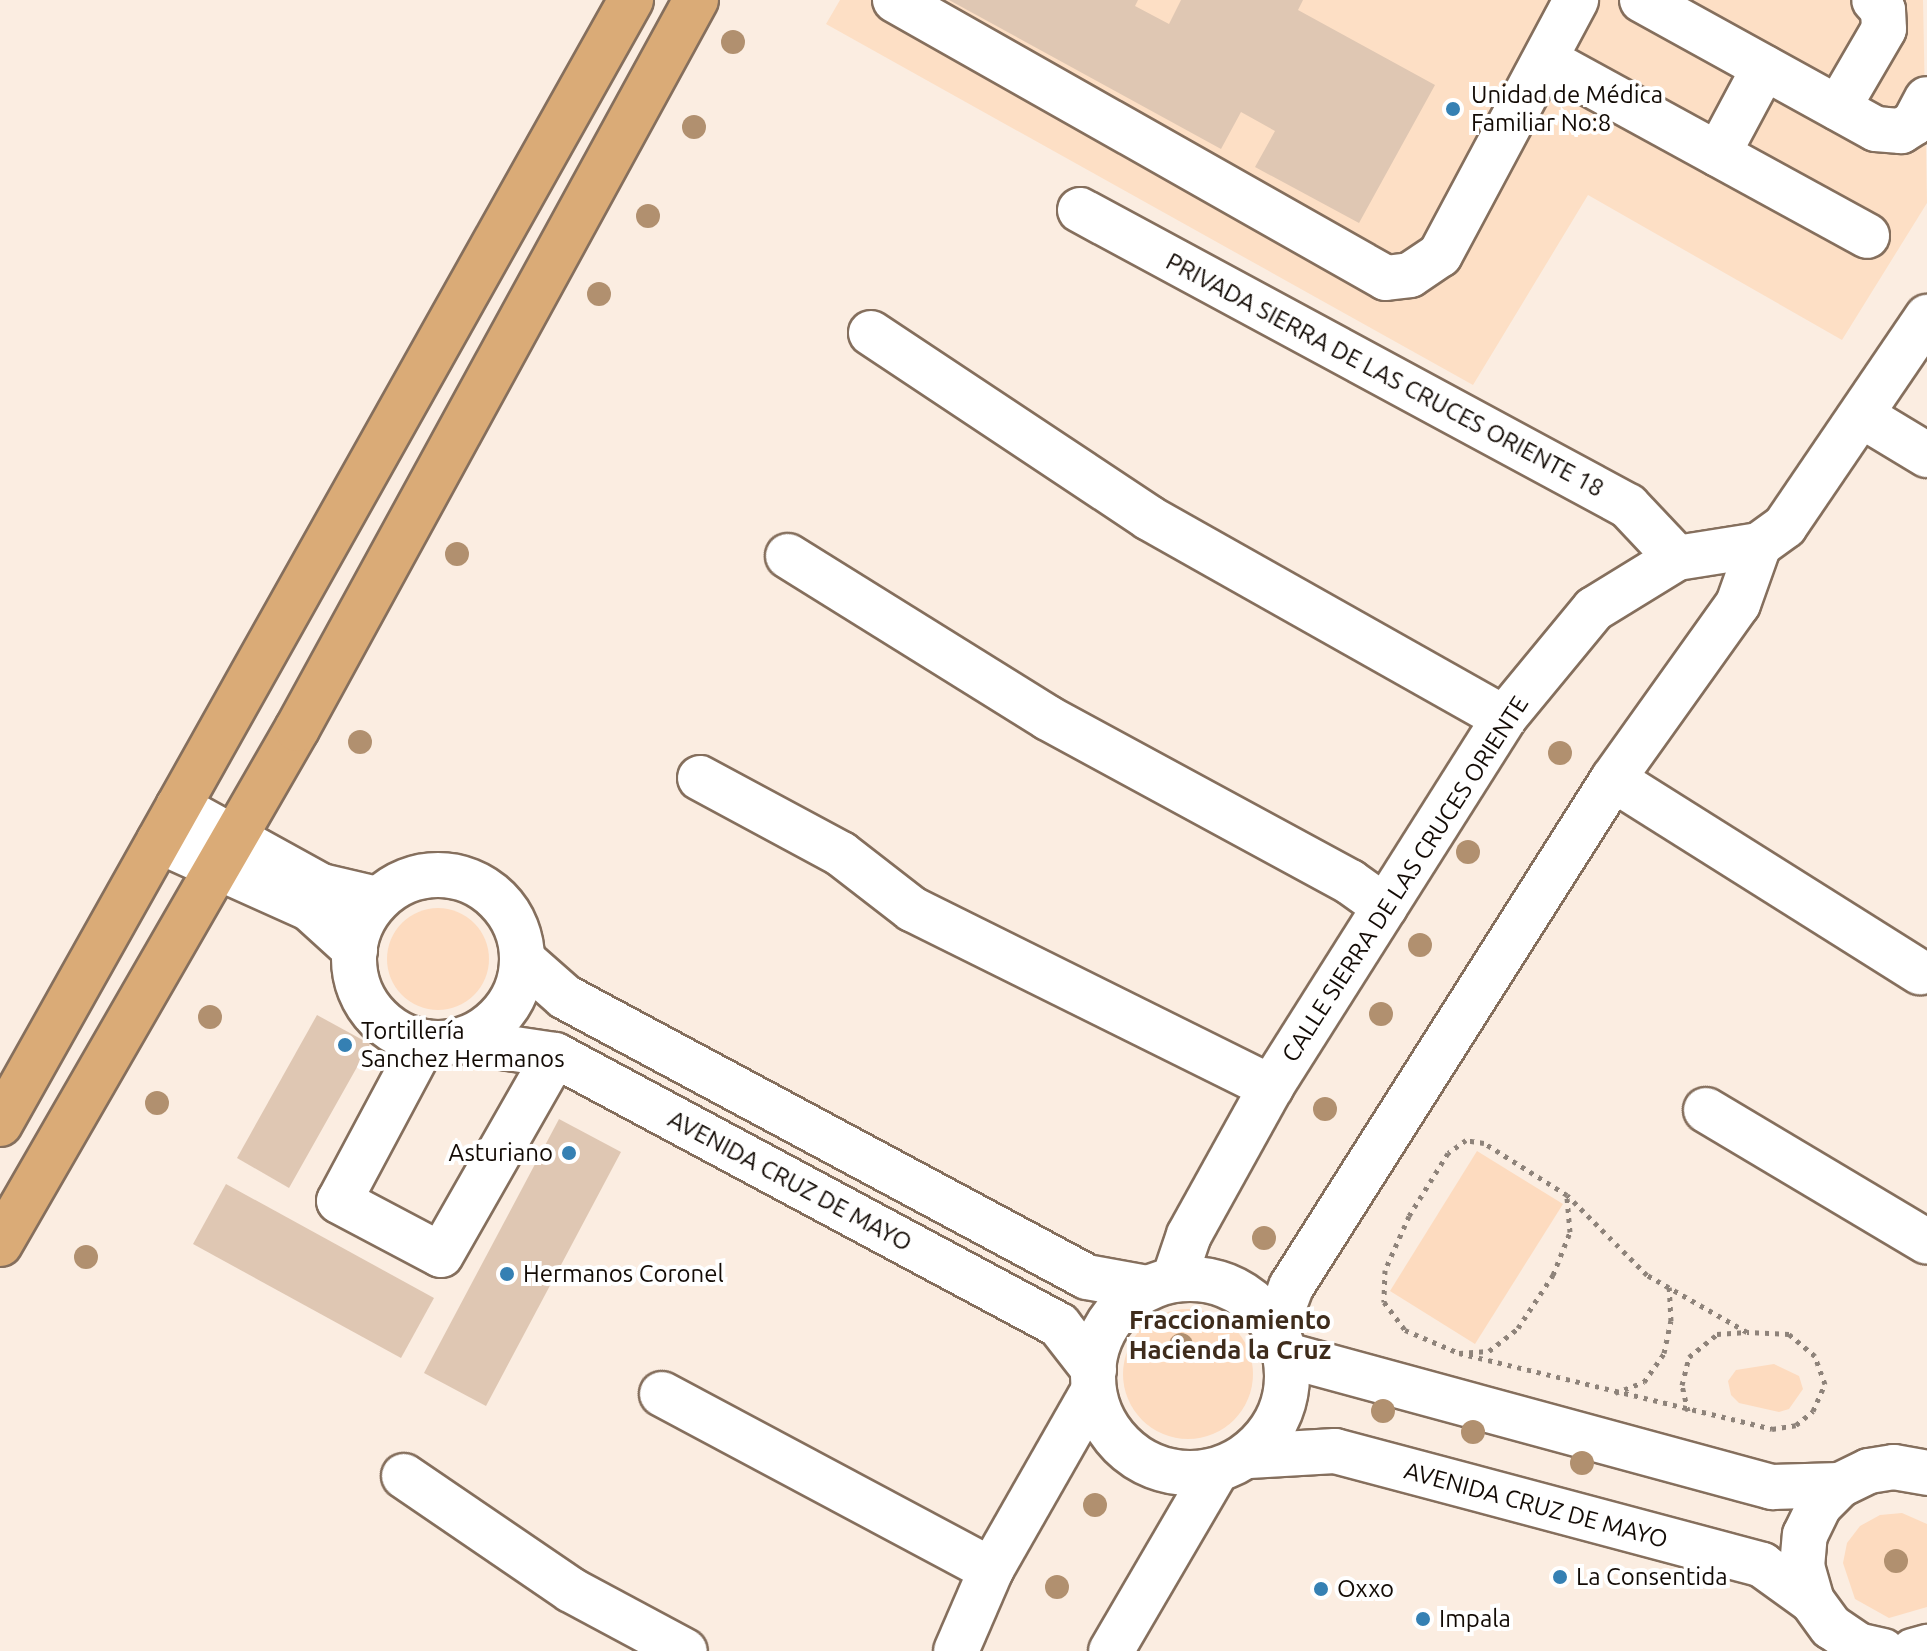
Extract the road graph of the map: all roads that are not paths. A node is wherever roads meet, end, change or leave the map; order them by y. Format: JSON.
{"nodes":[{"id":1,"x":631,"y":0,"type":"edge"},
{"id":2,"x":696,"y":0,"type":"edge"},
{"id":3,"x":895,"y":0,"type":"edge"},
{"id":4,"x":1576,"y":0,"type":"edge"},
{"id":5,"x":1642,"y":0,"type":"edge"},
{"id":6,"x":1874,"y":0,"type":"edge"},
{"id":7,"x":1546,"y":60,"type":"junction"},
{"id":8,"x":1764,"y":68,"type":"junction"},
{"id":9,"x":1927,"y":99,"type":"edge"},
{"id":10,"x":1838,"y":108,"type":"junction"},
{"id":11,"x":1718,"y":154,"type":"junction"},
{"id":12,"x":1080,"y":210,"type":"dead end"},
{"id":13,"x":1867,"y":236,"type":"dead end"},
{"id":14,"x":1927,"y":317,"type":"edge"},
{"id":15,"x":871,"y":333,"type":"dead end"},
{"id":16,"x":1864,"y":417,"type":"junction"},
{"id":17,"x":1927,"y":455,"type":"edge"},
{"id":18,"x":1759,"y":545,"type":"junction"},
{"id":19,"x":788,"y":556,"type":"dead end"},
{"id":20,"x":1677,"y":558,"type":"junction"},
{"id":21,"x":1504,"y":718,"type":"junction"},
{"id":22,"x":700,"y":778,"type":"dead end"},
{"id":23,"x":1613,"y":779,"type":"junction"},
{"id":24,"x":169,"y":824,"type":"junction"},
{"id":25,"x":228,"y":853,"type":"junction"},
{"id":26,"x":377,"y":899,"type":"junction"},
{"id":27,"x":1385,"y":907,"type":"junction"},
{"id":28,"x":355,"y":950,"type":"junction"},
{"id":29,"x":523,"y":960,"type":"junction"},
{"id":30,"x":1920,"y":972,"type":"dead end"},
{"id":31,"x":443,"y":1041,"type":"junction"},
{"id":32,"x":555,"y":1055,"type":"junction"},
{"id":33,"x":1271,"y":1087,"type":"junction"},
{"id":34,"x":1706,"y":1110,"type":"dead end"},
{"id":35,"x":0,"y":1124,"type":"edge"},
{"id":36,"x":1927,"y":1242,"type":"edge"},
{"id":37,"x":0,"y":1244,"type":"edge"},
{"id":38,"x":1160,"y":1284,"type":"junction"},
{"id":39,"x":1281,"y":1341,"type":"junction"},
{"id":40,"x":1093,"y":1380,"type":"junction"},
{"id":41,"x":662,"y":1394,"type":"dead end"},
{"id":42,"x":1232,"y":1464,"type":"junction"},
{"id":43,"x":1926,"y":1471,"type":"edge"},
{"id":44,"x":404,"y":1476,"type":"dead end"},
{"id":45,"x":1840,"y":1485,"type":"junction"},
{"id":46,"x":991,"y":1570,"type":"junction"},
{"id":47,"x":1812,"y":1601,"type":"junction"},
{"id":48,"x":1124,"y":1646,"type":"edge"},
{"id":49,"x":1927,"y":1647,"type":"edge"},
{"id":50,"x":685,"y":1651,"type":"edge"},
{"id":51,"x":956,"y":1651,"type":"edge"},
{"id":52,"x":1876,"y":1651,"type":"edge"},
{"id":53,"x":1883,"y":1651,"type":"edge"},
{"id":54,"x":1913,"y":1651,"type":"edge"}],
"edges":[{"from":1,"to":24,"type":"main road"},
{"from":2,"to":25,"type":"main road"},
{"from":3,"to":7,"type":"street"},
{"from":4,"to":7,"type":"street"},
{"from":5,"to":8,"type":"street"},
{"from":6,"to":10,"type":"street"},
{"from":7,"to":11,"type":"street"},
{"from":8,"to":10,"type":"street"},
{"from":8,"to":11,"type":"street"},
{"from":9,"to":10,"type":"street"},
{"from":11,"to":13,"type":"street"},
{"from":12,"to":20,"type":"street","name":"PRIVADA SIERRA DE LAS CRUCES ORIENTE 18"},
{"from":14,"to":16,"type":"street"},
{"from":15,"to":21,"type":"street"},
{"from":16,"to":17,"type":"street"},
{"from":16,"to":18,"type":"street"},
{"from":18,"to":20,"type":"street","name":"CALLE SIERRA DE LAS CRUCES ORIENTE"},
{"from":18,"to":23,"type":"street"},
{"from":19,"to":27,"type":"street"},
{"from":20,"to":21,"type":"street","name":"CALLE SIERRA DE LAS CRUCES ORIENTE"},
{"from":21,"to":27,"type":"street","name":"CALLE SIERRA DE LAS CRUCES ORIENTE"},
{"from":22,"to":33,"type":"street"},
{"from":23,"to":30,"type":"street"},
{"from":23,"to":39,"type":"street"},
{"from":24,"to":25,"type":"street"},
{"from":24,"to":35,"type":"main road"},
{"from":25,"to":26,"type":"street"},
{"from":25,"to":28,"type":"street"},
{"from":25,"to":37,"type":"main road"},
{"from":26,"to":28,"type":"street"},
{"from":26,"to":29,"type":"street"},
{"from":27,"to":33,"type":"street","name":"CALLE SIERRA DE LAS CRUCES ORIENTE"},
{"from":28,"to":31,"type":"street"},
{"from":29,"to":31,"type":"street"},
{"from":29,"to":38,"type":"street"},
{"from":31,"to":32,"type":"street","name":"AVENIDA CRUZ DE MAYO"},
{"from":31,"to":32,"type":"street"},
{"from":32,"to":40,"type":"street","name":"AVENIDA CRUZ DE MAYO"},
{"from":33,"to":38,"type":"street","name":"CALLE SIERRA DE LAS CRUCES ORIENTE"},
{"from":34,"to":36,"type":"street"},
{"from":38,"to":39,"type":"street"},
{"from":38,"to":40,"type":"street"},
{"from":39,"to":42,"type":"street"},
{"from":39,"to":45,"type":"street"},
{"from":40,"to":42,"type":"street"},
{"from":40,"to":46,"type":"street"},
{"from":41,"to":46,"type":"street"},
{"from":42,"to":47,"type":"street","name":"AVENIDA CRUZ DE MAYO"},
{"from":42,"to":48,"type":"street"},
{"from":43,"to":45,"type":"street"},
{"from":44,"to":50,"type":"street"},
{"from":45,"to":47,"type":"street"},
{"from":46,"to":51,"type":"street"},
{"from":47,"to":52,"type":"street"},
{"from":49,"to":54,"type":"street"},
{"from":52,"to":53,"type":"street"}]}
